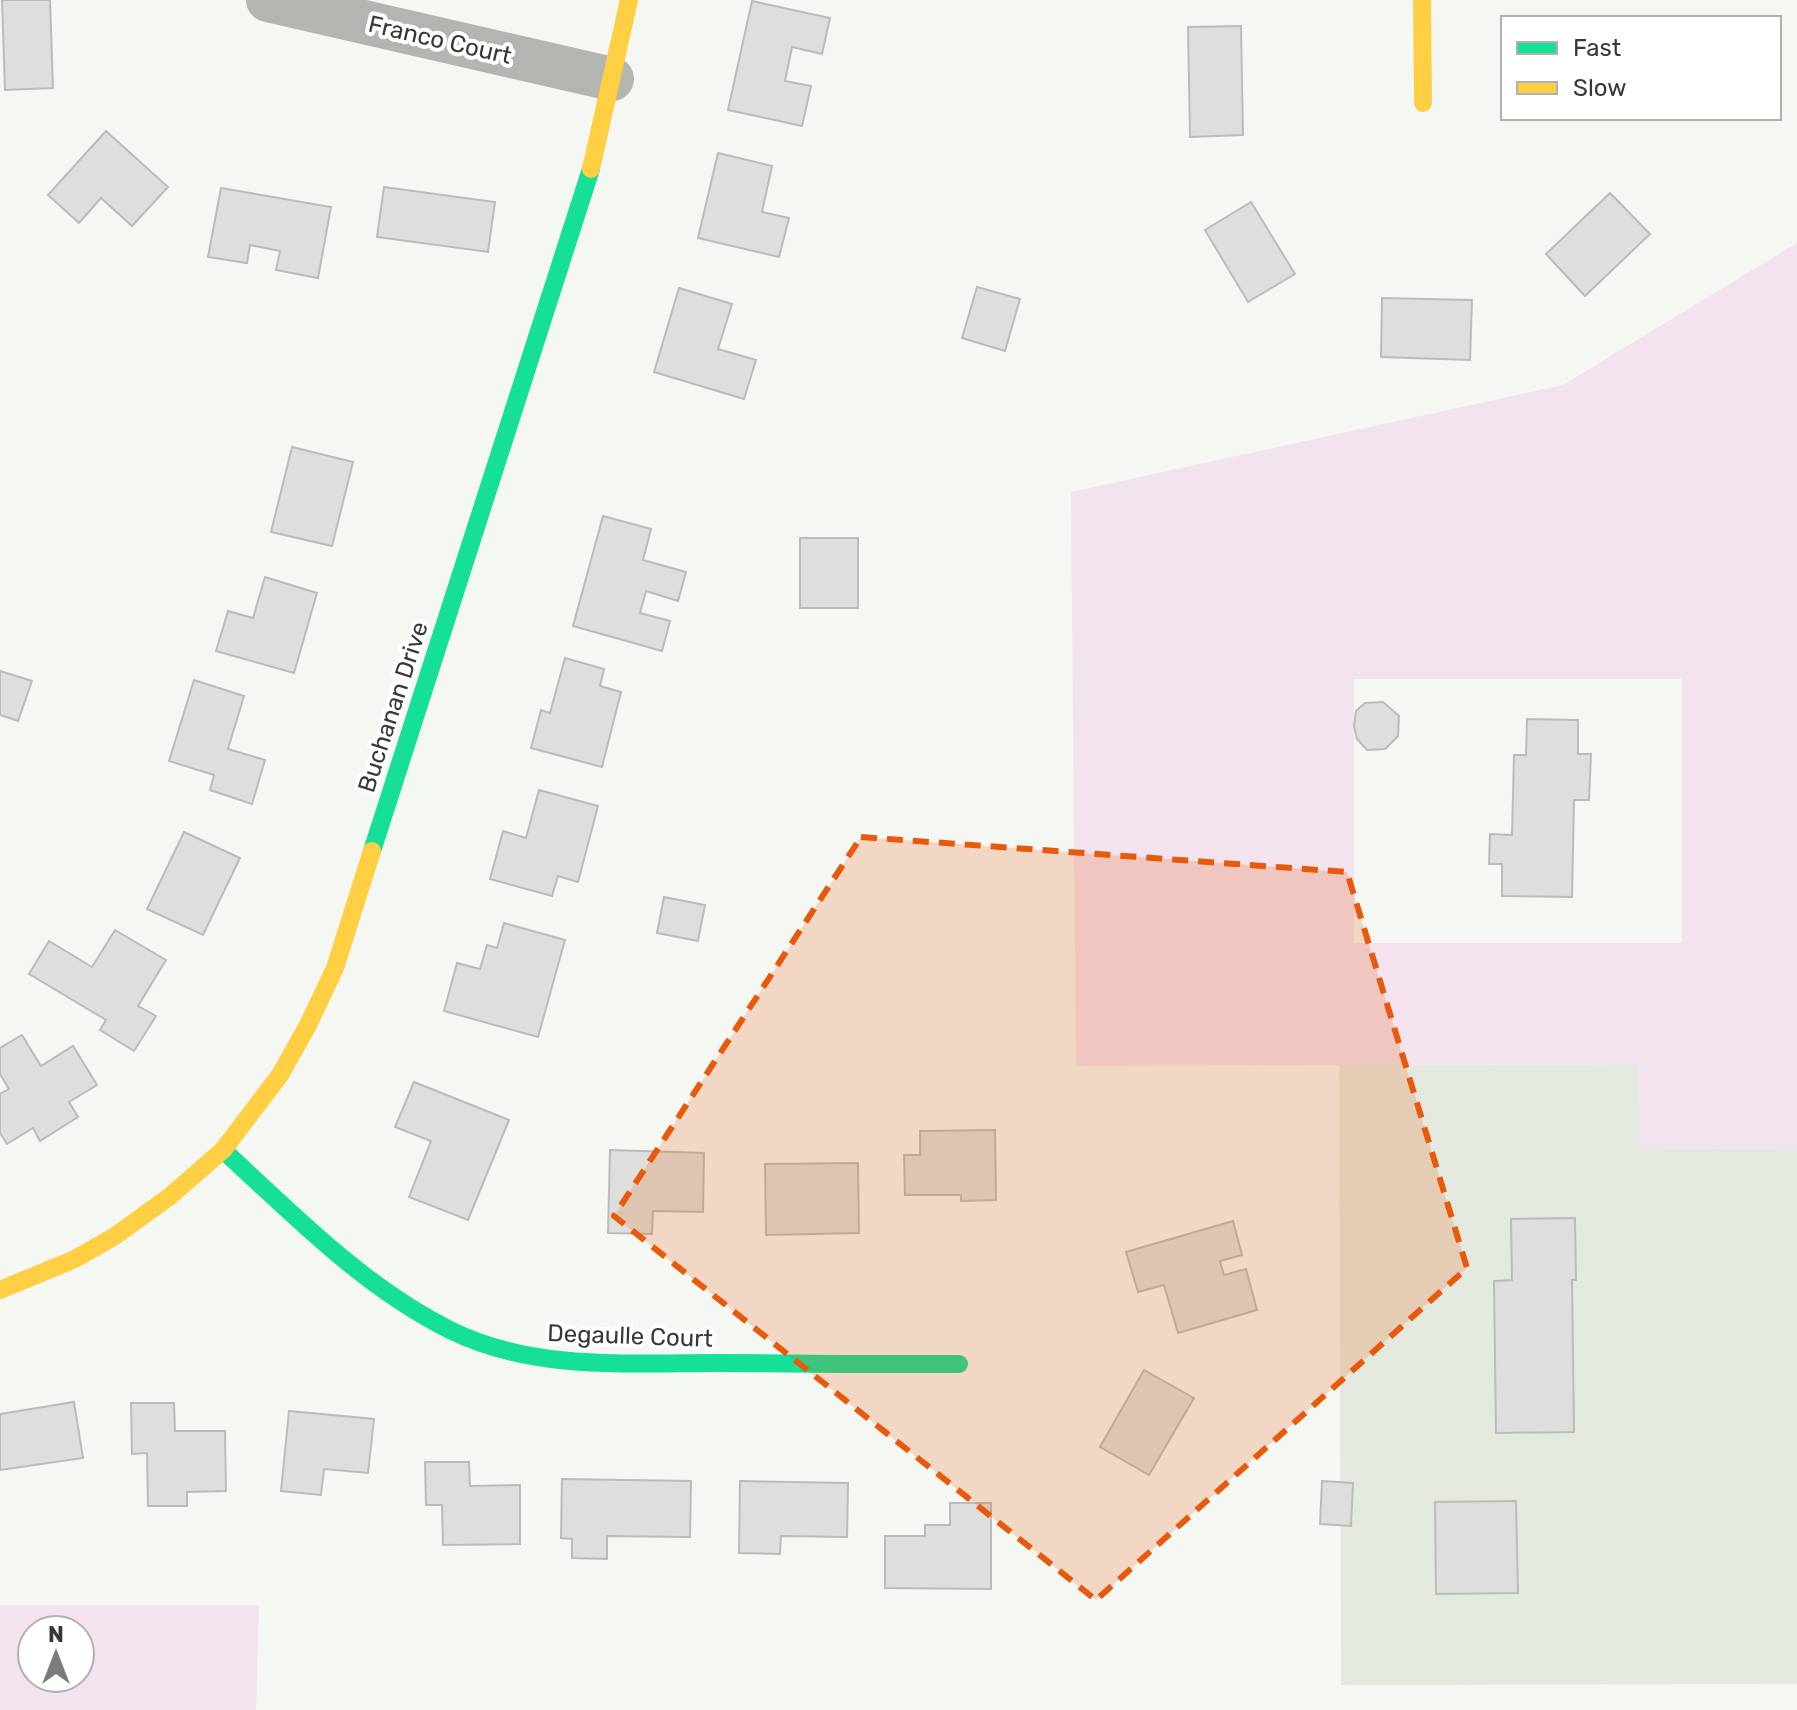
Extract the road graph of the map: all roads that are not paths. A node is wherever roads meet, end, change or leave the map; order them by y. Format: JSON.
{"nodes":[{"id":1,"x":268,"y":0,"type":"edge"},
{"id":2,"x":629,"y":0,"type":"edge"},
{"id":3,"x":1422,"y":0,"type":"edge"},
{"id":4,"x":612,"y":79,"type":"junction"},
{"id":5,"x":1423,"y":103,"type":"dead end"},
{"id":6,"x":223,"y":1150,"type":"junction"},
{"id":7,"x":0,"y":1290,"type":"edge"},
{"id":8,"x":959,"y":1364,"type":"dead end"}],
"edges":[{"from":1,"to":4,"type":"street","name":"Franco Court"},
{"from":2,"to":4,"type":"street","name":"Buchanan Drive"},
{"from":3,"to":5,"type":"street"},
{"from":4,"to":6,"type":"street","name":"Buchanan Drive"},
{"from":6,"to":7,"type":"street","name":"Buchanan Drive"},
{"from":6,"to":8,"type":"street","name":"Degaulle Court"}]}
